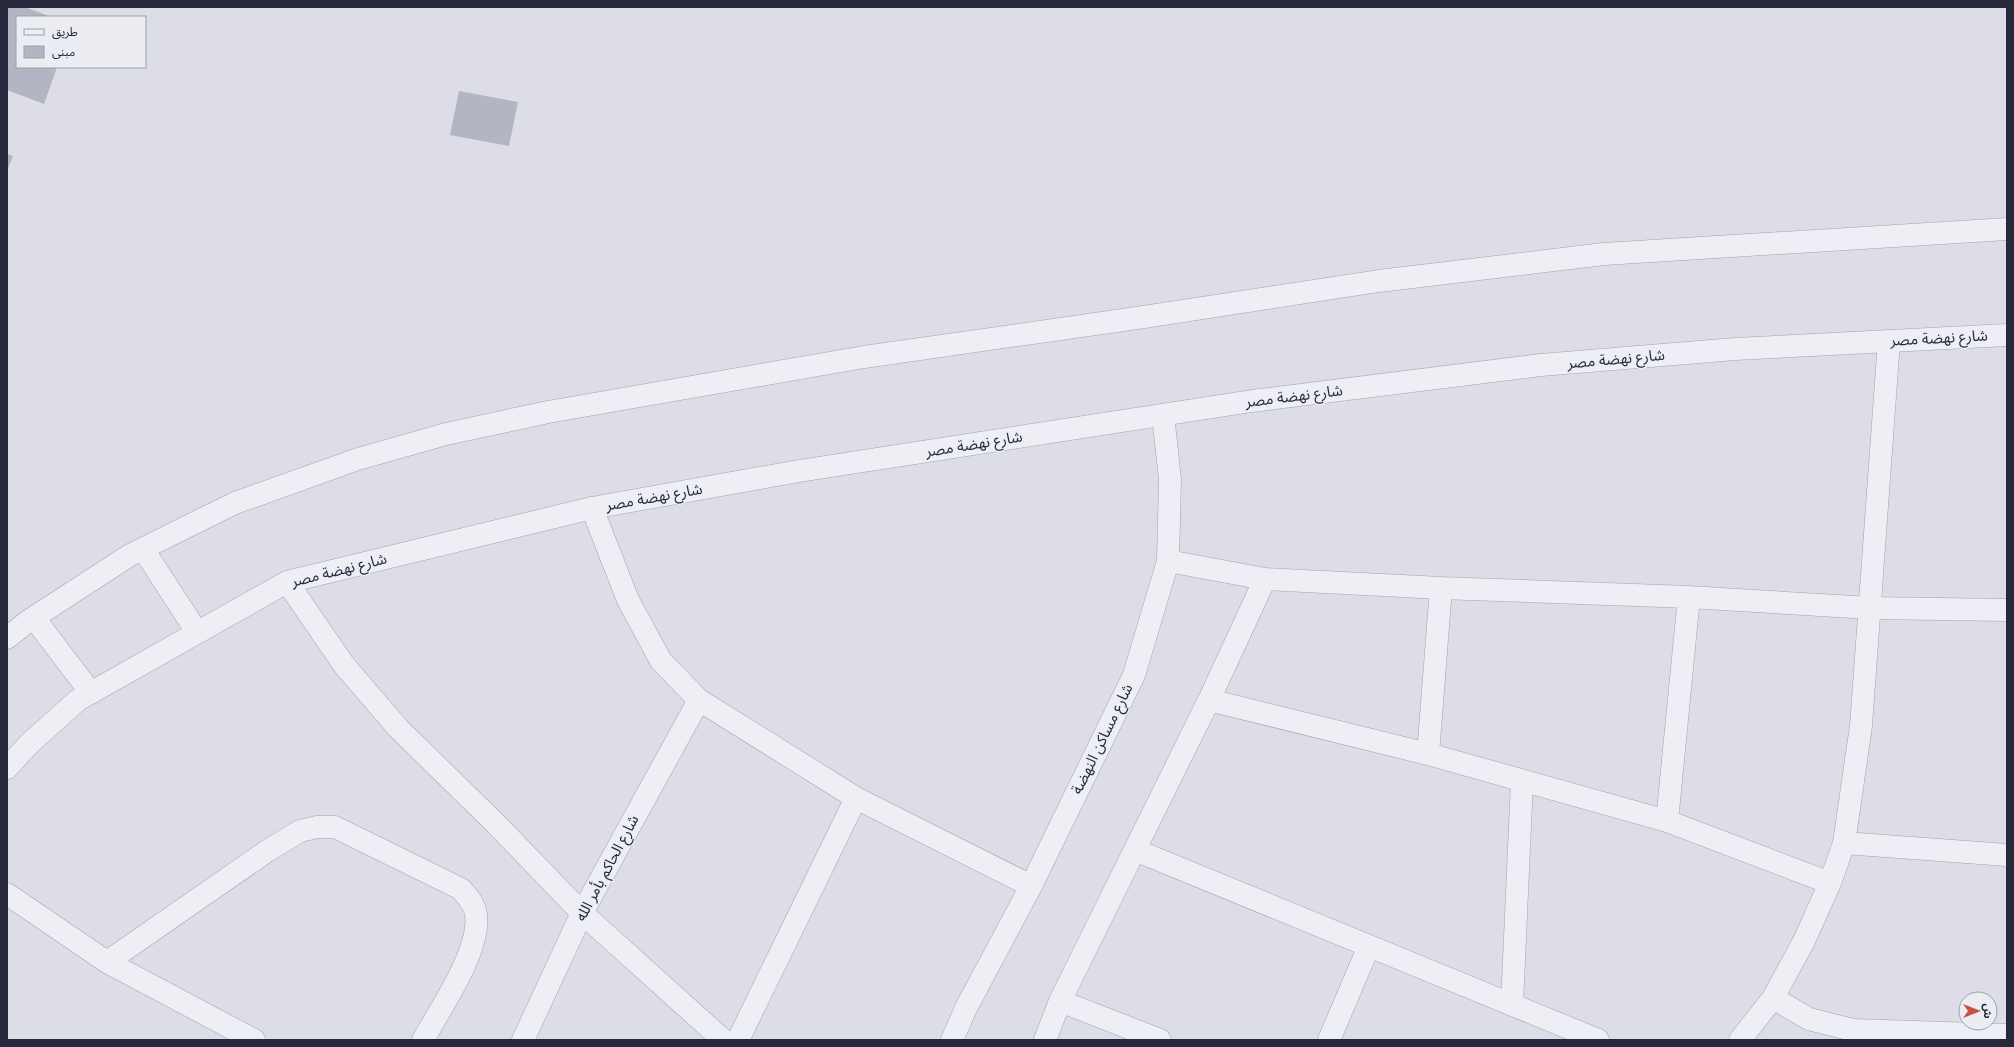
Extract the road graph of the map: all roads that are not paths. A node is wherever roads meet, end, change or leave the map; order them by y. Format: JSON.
{"nodes":[{"id":1,"x":2007,"y":229,"type":"edge"},
{"id":2,"x":2007,"y":335,"type":"edge"},
{"id":3,"x":1889,"y":341,"type":"junction"},
{"id":4,"x":1163,"y":415,"type":"junction"},
{"id":5,"x":592,"y":508,"type":"junction"},
{"id":6,"x":143,"y":549,"type":"junction"},
{"id":7,"x":1168,"y":561,"type":"junction"},
{"id":8,"x":1265,"y":579,"type":"junction"},
{"id":9,"x":287,"y":582,"type":"junction"},
{"id":10,"x":1441,"y":588,"type":"junction"},
{"id":11,"x":1689,"y":597,"type":"junction"},
{"id":12,"x":1870,"y":608,"type":"junction"},
{"id":13,"x":2007,"y":610,"type":"edge"},
{"id":14,"x":34,"y":618,"type":"junction"},
{"id":15,"x":197,"y":632,"type":"junction"},
{"id":16,"x":7,"y":638,"type":"edge"},
{"id":17,"x":91,"y":693,"type":"junction"},
{"id":18,"x":699,"y":700,"type":"junction"},
{"id":19,"x":1209,"y":700,"type":"junction"},
{"id":20,"x":1428,"y":754,"type":"junction"},
{"id":21,"x":7,"y":768,"type":"edge"},
{"id":22,"x":1522,"y":781,"type":"junction"},
{"id":23,"x":856,"y":798,"type":"junction"},
{"id":24,"x":1667,"y":822,"type":"junction"},
{"id":25,"x":1844,"y":844,"type":"junction"},
{"id":26,"x":1135,"y":850,"type":"junction"},
{"id":27,"x":2007,"y":854,"type":"edge"},
{"id":28,"x":1830,"y":883,"type":"junction"},
{"id":29,"x":1031,"y":886,"type":"junction"},
{"id":30,"x":7,"y":894,"type":"edge"},
{"id":31,"x":582,"y":914,"type":"junction"},
{"id":32,"x":1369,"y":946,"type":"junction"},
{"id":33,"x":106,"y":962,"type":"junction"},
{"id":34,"x":1773,"y":998,"type":"junction"},
{"id":35,"x":1060,"y":1001,"type":"junction"},
{"id":36,"x":1512,"y":1004,"type":"junction"},
{"id":37,"x":2007,"y":1035,"type":"edge"},
{"id":38,"x":254,"y":1040,"type":"edge"},
{"id":39,"x":423,"y":1040,"type":"edge"},
{"id":40,"x":523,"y":1040,"type":"edge"},
{"id":41,"x":723,"y":1040,"type":"edge"},
{"id":42,"x":738,"y":1040,"type":"edge"},
{"id":43,"x":952,"y":1040,"type":"edge"},
{"id":44,"x":1045,"y":1040,"type":"edge"},
{"id":45,"x":1160,"y":1040,"type":"edge"},
{"id":46,"x":1329,"y":1040,"type":"edge"},
{"id":47,"x":1598,"y":1040,"type":"edge"},
{"id":48,"x":1740,"y":1040,"type":"edge"}],
"edges":[{"from":1,"to":6,"type":"street"},
{"from":2,"to":3,"type":"street","name":"شارع نهضة مصر"},
{"from":3,"to":4,"type":"street","name":"شارع نهضة مصر"},
{"from":3,"to":12,"type":"street"},
{"from":4,"to":5,"type":"street","name":"شارع نهضة مصر"},
{"from":4,"to":7,"type":"street","name":"شارع مساكن النهضة"},
{"from":5,"to":9,"type":"street","name":"شارع نهضة مصر"},
{"from":5,"to":18,"type":"street"},
{"from":6,"to":14,"type":"street"},
{"from":6,"to":15,"type":"street"},
{"from":7,"to":8,"type":"street"},
{"from":7,"to":29,"type":"street","name":"شارع مساكن النهضة"},
{"from":8,"to":10,"type":"street"},
{"from":8,"to":19,"type":"street"},
{"from":9,"to":15,"type":"street","name":"شارع نهضة مصر"},
{"from":9,"to":31,"type":"street"},
{"from":10,"to":11,"type":"street"},
{"from":10,"to":20,"type":"street"},
{"from":11,"to":12,"type":"street"},
{"from":11,"to":24,"type":"street"},
{"from":12,"to":13,"type":"street"},
{"from":12,"to":25,"type":"street"},
{"from":14,"to":16,"type":"street"},
{"from":14,"to":17,"type":"street"},
{"from":15,"to":17,"type":"street","name":"شارع نهضة مصر"},
{"from":17,"to":21,"type":"street","name":"شارع نهضة مصر"},
{"from":18,"to":23,"type":"street"},
{"from":18,"to":31,"type":"street","name":"شارع الحاكم بأمر الله"},
{"from":19,"to":20,"type":"street"},
{"from":19,"to":26,"type":"street"},
{"from":20,"to":22,"type":"street"},
{"from":22,"to":24,"type":"street"},
{"from":22,"to":36,"type":"street"},
{"from":23,"to":29,"type":"street"},
{"from":23,"to":42,"type":"street"},
{"from":24,"to":28,"type":"street"},
{"from":25,"to":27,"type":"street"},
{"from":25,"to":28,"type":"street"},
{"from":26,"to":32,"type":"street"},
{"from":26,"to":35,"type":"street"},
{"from":28,"to":34,"type":"street"},
{"from":29,"to":43,"type":"street","name":"شارع مساكن النهضة"},
{"from":30,"to":33,"type":"street"},
{"from":31,"to":40,"type":"street","name":"شارع الحاكم بأمر الله"},
{"from":31,"to":41,"type":"street"},
{"from":32,"to":36,"type":"street"},
{"from":32,"to":46,"type":"street"},
{"from":33,"to":38,"type":"street"},
{"from":33,"to":39,"type":"street"},
{"from":34,"to":37,"type":"street"},
{"from":34,"to":48,"type":"street"},
{"from":35,"to":44,"type":"street"},
{"from":35,"to":45,"type":"street"},
{"from":36,"to":47,"type":"street"}]}
